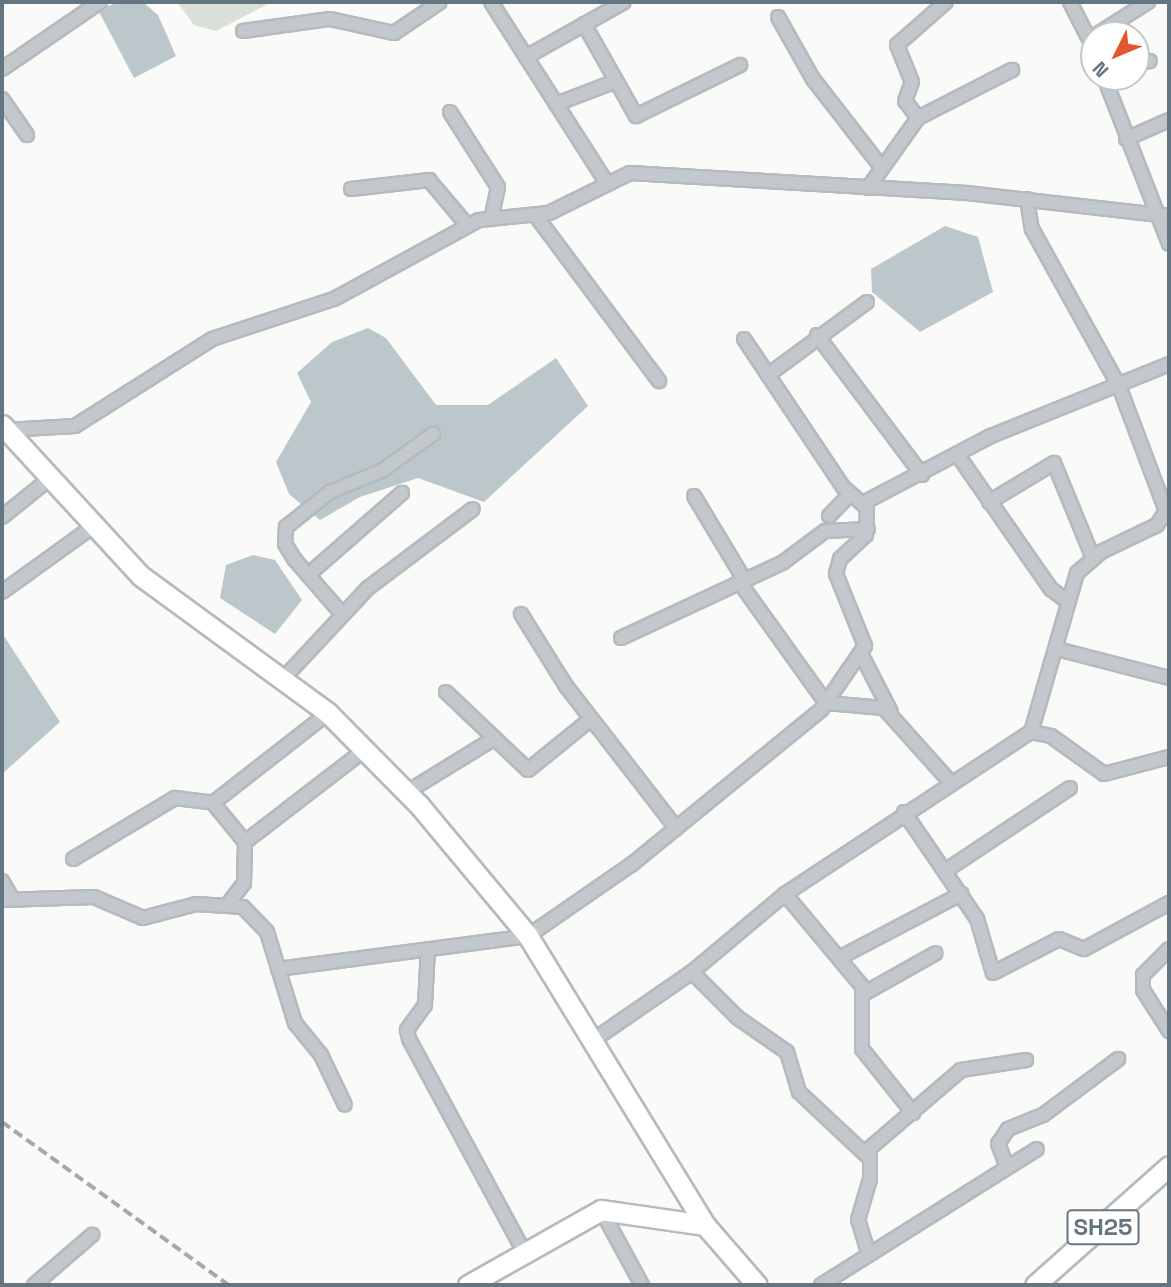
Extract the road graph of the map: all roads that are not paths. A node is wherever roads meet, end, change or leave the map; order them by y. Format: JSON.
{"nodes":[{"id":1,"x":100,"y":2,"type":"edge"},
{"id":2,"x":440,"y":2,"type":"edge"},
{"id":3,"x":491,"y":2,"type":"edge"},
{"id":4,"x":624,"y":2,"type":"edge"},
{"id":5,"x":946,"y":2,"type":"edge"},
{"id":6,"x":1070,"y":2,"type":"edge"},
{"id":7,"x":1148,"y":2,"type":"edge"},
{"id":8,"x":778,"y":17,"type":"dead end"},
{"id":9,"x":1082,"y":21,"type":"edge"},
{"id":10,"x":1120,"y":21,"type":"edge"},
{"id":11,"x":584,"y":24,"type":"junction"},
{"id":12,"x":243,"y":31,"type":"dead end"},
{"id":13,"x":526,"y":57,"type":"junction"},
{"id":14,"x":740,"y":65,"type":"dead end"},
{"id":15,"x":2,"y":69,"type":"edge"},
{"id":16,"x":1012,"y":70,"type":"dead end"},
{"id":17,"x":614,"y":82,"type":"junction"},
{"id":18,"x":1109,"y":91,"type":"edge"},
{"id":19,"x":2,"y":99,"type":"edge"},
{"id":20,"x":556,"y":104,"type":"junction"},
{"id":21,"x":450,"y":112,"type":"dead end"},
{"id":22,"x":918,"y":118,"type":"junction"},
{"id":23,"x":1169,"y":120,"type":"edge"},
{"id":24,"x":27,"y":135,"type":"dead end"},
{"id":25,"x":1126,"y":139,"type":"junction"},
{"id":26,"x":881,"y":168,"type":"junction"},
{"id":27,"x":605,"y":180,"type":"junction"},
{"id":28,"x":868,"y":188,"type":"junction"},
{"id":29,"x":351,"y":189,"type":"dead end"},
{"id":30,"x":1027,"y":199,"type":"junction"},
{"id":31,"x":537,"y":216,"type":"junction"},
{"id":32,"x":1163,"y":216,"type":"edge"},
{"id":33,"x":491,"y":219,"type":"junction"},
{"id":34,"x":467,"y":225,"type":"junction"},
{"id":35,"x":1169,"y":244,"type":"edge"},
{"id":36,"x":867,"y":302,"type":"dead end"},
{"id":37,"x":817,"y":335,"type":"junction"},
{"id":38,"x":744,"y":339,"type":"dead end"},
{"id":39,"x":1169,"y":364,"type":"edge"},
{"id":40,"x":768,"y":375,"type":"junction"},
{"id":41,"x":659,"y":381,"type":"dead end"},
{"id":42,"x":1119,"y":386,"type":"junction"},
{"id":43,"x":4,"y":427,"type":"edge"},
{"id":44,"x":433,"y":434,"type":"dead end"},
{"id":45,"x":957,"y":454,"type":"junction"},
{"id":46,"x":922,"y":475,"type":"junction"},
{"id":47,"x":48,"y":480,"type":"junction"},
{"id":48,"x":402,"y":493,"type":"dead end"},
{"id":49,"x":849,"y":495,"type":"junction"},
{"id":50,"x":694,"y":496,"type":"dead end"},
{"id":51,"x":989,"y":502,"type":"junction"},
{"id":52,"x":864,"y":505,"type":"junction"},
{"id":53,"x":473,"y":509,"type":"dead end"},
{"id":54,"x":829,"y":516,"type":"dead end"},
{"id":55,"x":2,"y":517,"type":"edge"},
{"id":56,"x":92,"y":527,"type":"junction"},
{"id":57,"x":868,"y":529,"type":"junction"},
{"id":58,"x":1093,"y":558,"type":"junction"},
{"id":59,"x":308,"y":575,"type":"junction"},
{"id":60,"x":742,"y":582,"type":"junction"},
{"id":61,"x":2,"y":592,"type":"edge"},
{"id":62,"x":1068,"y":602,"type":"junction"},
{"id":63,"x":342,"y":614,"type":"junction"},
{"id":64,"x":521,"y":614,"type":"dead end"},
{"id":65,"x":621,"y":638,"type":"dead end"},
{"id":66,"x":1057,"y":649,"type":"junction"},
{"id":67,"x":861,"y":654,"type":"junction"},
{"id":68,"x":1169,"y":678,"type":"edge"},
{"id":69,"x":283,"y":679,"type":"junction"},
{"id":70,"x":446,"y":692,"type":"dead end"},
{"id":71,"x":826,"y":703,"type":"junction"},
{"id":72,"x":891,"y":712,"type":"junction"},
{"id":73,"x":328,"y":713,"type":"junction"},
{"id":74,"x":591,"y":719,"type":"junction"},
{"id":75,"x":1031,"y":733,"type":"junction"},
{"id":76,"x":493,"y":739,"type":"junction"},
{"id":77,"x":367,"y":748,"type":"junction"},
{"id":78,"x":1169,"y":757,"type":"edge"},
{"id":79,"x":951,"y":783,"type":"junction"},
{"id":80,"x":1070,"y":788,"type":"dead end"},
{"id":81,"x":407,"y":792,"type":"junction"},
{"id":82,"x":213,"y":803,"type":"junction"},
{"id":83,"x":904,"y":812,"type":"junction"},
{"id":84,"x":676,"y":828,"type":"junction"},
{"id":85,"x":244,"y":842,"type":"junction"},
{"id":86,"x":73,"y":859,"type":"dead end"},
{"id":87,"x":945,"y":871,"type":"junction"},
{"id":88,"x":2,"y":881,"type":"edge"},
{"id":89,"x":785,"y":894,"type":"junction"},
{"id":90,"x":961,"y":894,"type":"junction"},
{"id":91,"x":7,"y":899,"type":"edge"},
{"id":92,"x":229,"y":903,"type":"junction"},
{"id":93,"x":1169,"y":903,"type":"edge"},
{"id":94,"x":528,"y":936,"type":"junction"},
{"id":95,"x":428,"y":949,"type":"junction"},
{"id":96,"x":1169,"y":949,"type":"edge"},
{"id":97,"x":936,"y":953,"type":"dead end"},
{"id":98,"x":841,"y":957,"type":"junction"},
{"id":99,"x":278,"y":969,"type":"junction"},
{"id":100,"x":692,"y":972,"type":"junction"},
{"id":101,"x":865,"y":993,"type":"junction"},
{"id":102,"x":1169,"y":1031,"type":"edge"},
{"id":103,"x":592,"y":1041,"type":"junction"},
{"id":104,"x":1118,"y":1059,"type":"dead end"},
{"id":105,"x":1026,"y":1060,"type":"dead end"},
{"id":106,"x":345,"y":1105,"type":"dead end"},
{"id":107,"x":913,"y":1113,"type":"junction"},
{"id":108,"x":1037,"y":1149,"type":"dead end"},
{"id":109,"x":866,"y":1156,"type":"junction"},
{"id":110,"x":1169,"y":1166,"type":"edge"},
{"id":111,"x":1007,"y":1167,"type":"junction"},
{"id":112,"x":601,"y":1210,"type":"junction"},
{"id":113,"x":705,"y":1225,"type":"junction"},
{"id":114,"x":92,"y":1235,"type":"dead end"},
{"id":115,"x":523,"y":1250,"type":"junction"},
{"id":116,"x":868,"y":1252,"type":"junction"},
{"id":117,"x":34,"y":1285,"type":"edge"},
{"id":118,"x":468,"y":1285,"type":"edge"},
{"id":119,"x":642,"y":1285,"type":"edge"},
{"id":120,"x":757,"y":1285,"type":"edge"},
{"id":121,"x":821,"y":1285,"type":"edge"},
{"id":122,"x":1035,"y":1285,"type":"edge"}],
"edges":[{"from":1,"to":15,"type":"street"},
{"from":2,"to":12,"type":"street"},
{"from":3,"to":13,"type":"street"},
{"from":4,"to":11,"type":"street"},
{"from":5,"to":22,"type":"street"},
{"from":6,"to":9,"type":"street"},
{"from":7,"to":10,"type":"street"},
{"from":8,"to":26,"type":"street"},
{"from":11,"to":13,"type":"street"},
{"from":11,"to":17,"type":"street"},
{"from":13,"to":20,"type":"street"},
{"from":14,"to":17,"type":"street"},
{"from":16,"to":22,"type":"street"},
{"from":17,"to":20,"type":"street"},
{"from":18,"to":25,"type":"street"},
{"from":19,"to":24,"type":"street"},
{"from":20,"to":27,"type":"street"},
{"from":21,"to":33,"type":"street"},
{"from":22,"to":26,"type":"street"},
{"from":23,"to":25,"type":"street"},
{"from":25,"to":32,"type":"street"},
{"from":26,"to":28,"type":"street"},
{"from":27,"to":28,"type":"street"},
{"from":27,"to":31,"type":"street"},
{"from":28,"to":30,"type":"street"},
{"from":29,"to":34,"type":"street"},
{"from":30,"to":32,"type":"street"},
{"from":30,"to":42,"type":"street"},
{"from":31,"to":33,"type":"street"},
{"from":31,"to":41,"type":"street"},
{"from":32,"to":35,"type":"street"},
{"from":33,"to":34,"type":"street"},
{"from":34,"to":43,"type":"street"},
{"from":36,"to":37,"type":"street"},
{"from":37,"to":40,"type":"street"},
{"from":37,"to":46,"type":"street"},
{"from":38,"to":40,"type":"street"},
{"from":39,"to":42,"type":"street"},
{"from":40,"to":49,"type":"street"},
{"from":42,"to":45,"type":"street"},
{"from":42,"to":58,"type":"street"},
{"from":43,"to":47,"type":"main road"},
{"from":44,"to":59,"type":"street"},
{"from":45,"to":46,"type":"street"},
{"from":45,"to":51,"type":"street"},
{"from":46,"to":52,"type":"street"},
{"from":47,"to":55,"type":"street"},
{"from":47,"to":56,"type":"main road"},
{"from":48,"to":59,"type":"street"},
{"from":49,"to":52,"type":"street"},
{"from":49,"to":54,"type":"street"},
{"from":50,"to":60,"type":"street"},
{"from":51,"to":58,"type":"street"},
{"from":51,"to":62,"type":"street"},
{"from":52,"to":57,"type":"street"},
{"from":53,"to":63,"type":"street"},
{"from":56,"to":61,"type":"street"},
{"from":56,"to":69,"type":"main road"},
{"from":57,"to":60,"type":"street"},
{"from":57,"to":67,"type":"street"},
{"from":58,"to":62,"type":"street"},
{"from":59,"to":63,"type":"street"},
{"from":60,"to":65,"type":"street"},
{"from":60,"to":71,"type":"street"},
{"from":62,"to":66,"type":"street"},
{"from":63,"to":69,"type":"street"},
{"from":64,"to":74,"type":"street"},
{"from":66,"to":68,"type":"street"},
{"from":66,"to":75,"type":"street"},
{"from":67,"to":71,"type":"street"},
{"from":67,"to":72,"type":"street"},
{"from":69,"to":73,"type":"main road"},
{"from":70,"to":76,"type":"street"},
{"from":71,"to":72,"type":"street"},
{"from":71,"to":84,"type":"street"},
{"from":72,"to":79,"type":"street"},
{"from":73,"to":77,"type":"main road"},
{"from":73,"to":82,"type":"street"},
{"from":74,"to":76,"type":"street"},
{"from":74,"to":84,"type":"street"},
{"from":75,"to":78,"type":"street"},
{"from":75,"to":79,"type":"street"},
{"from":76,"to":81,"type":"street"},
{"from":77,"to":81,"type":"main road"},
{"from":77,"to":85,"type":"street"},
{"from":79,"to":83,"type":"street"},
{"from":80,"to":87,"type":"street"},
{"from":81,"to":94,"type":"main road"},
{"from":82,"to":85,"type":"street"},
{"from":82,"to":86,"type":"street"},
{"from":83,"to":87,"type":"street"},
{"from":83,"to":89,"type":"street"},
{"from":84,"to":94,"type":"street"},
{"from":85,"to":92,"type":"street"},
{"from":87,"to":90,"type":"street"},
{"from":88,"to":91,"type":"street"},
{"from":89,"to":98,"type":"street"},
{"from":89,"to":100,"type":"street"},
{"from":90,"to":93,"type":"street"},
{"from":90,"to":98,"type":"street"},
{"from":91,"to":92,"type":"street"},
{"from":92,"to":99,"type":"street"},
{"from":94,"to":95,"type":"street"},
{"from":94,"to":103,"type":"main road"},
{"from":95,"to":99,"type":"street"},
{"from":95,"to":115,"type":"street"},
{"from":96,"to":102,"type":"street"},
{"from":97,"to":101,"type":"street"},
{"from":98,"to":101,"type":"street"},
{"from":99,"to":106,"type":"street"},
{"from":100,"to":103,"type":"street"},
{"from":100,"to":109,"type":"street"},
{"from":101,"to":107,"type":"street"},
{"from":103,"to":113,"type":"main road"},
{"from":104,"to":111,"type":"street"},
{"from":105,"to":107,"type":"street"},
{"from":107,"to":109,"type":"street"},
{"from":108,"to":111,"type":"street"},
{"from":109,"to":116,"type":"street"},
{"from":110,"to":122,"type":"main road","number":"SH25"},
{"from":111,"to":116,"type":"street"},
{"from":112,"to":113,"type":"main road"},
{"from":112,"to":115,"type":"main road"},
{"from":112,"to":119,"type":"street"},
{"from":113,"to":120,"type":"main road"},
{"from":114,"to":117,"type":"street"},
{"from":115,"to":118,"type":"main road"},
{"from":116,"to":121,"type":"street"}]}
